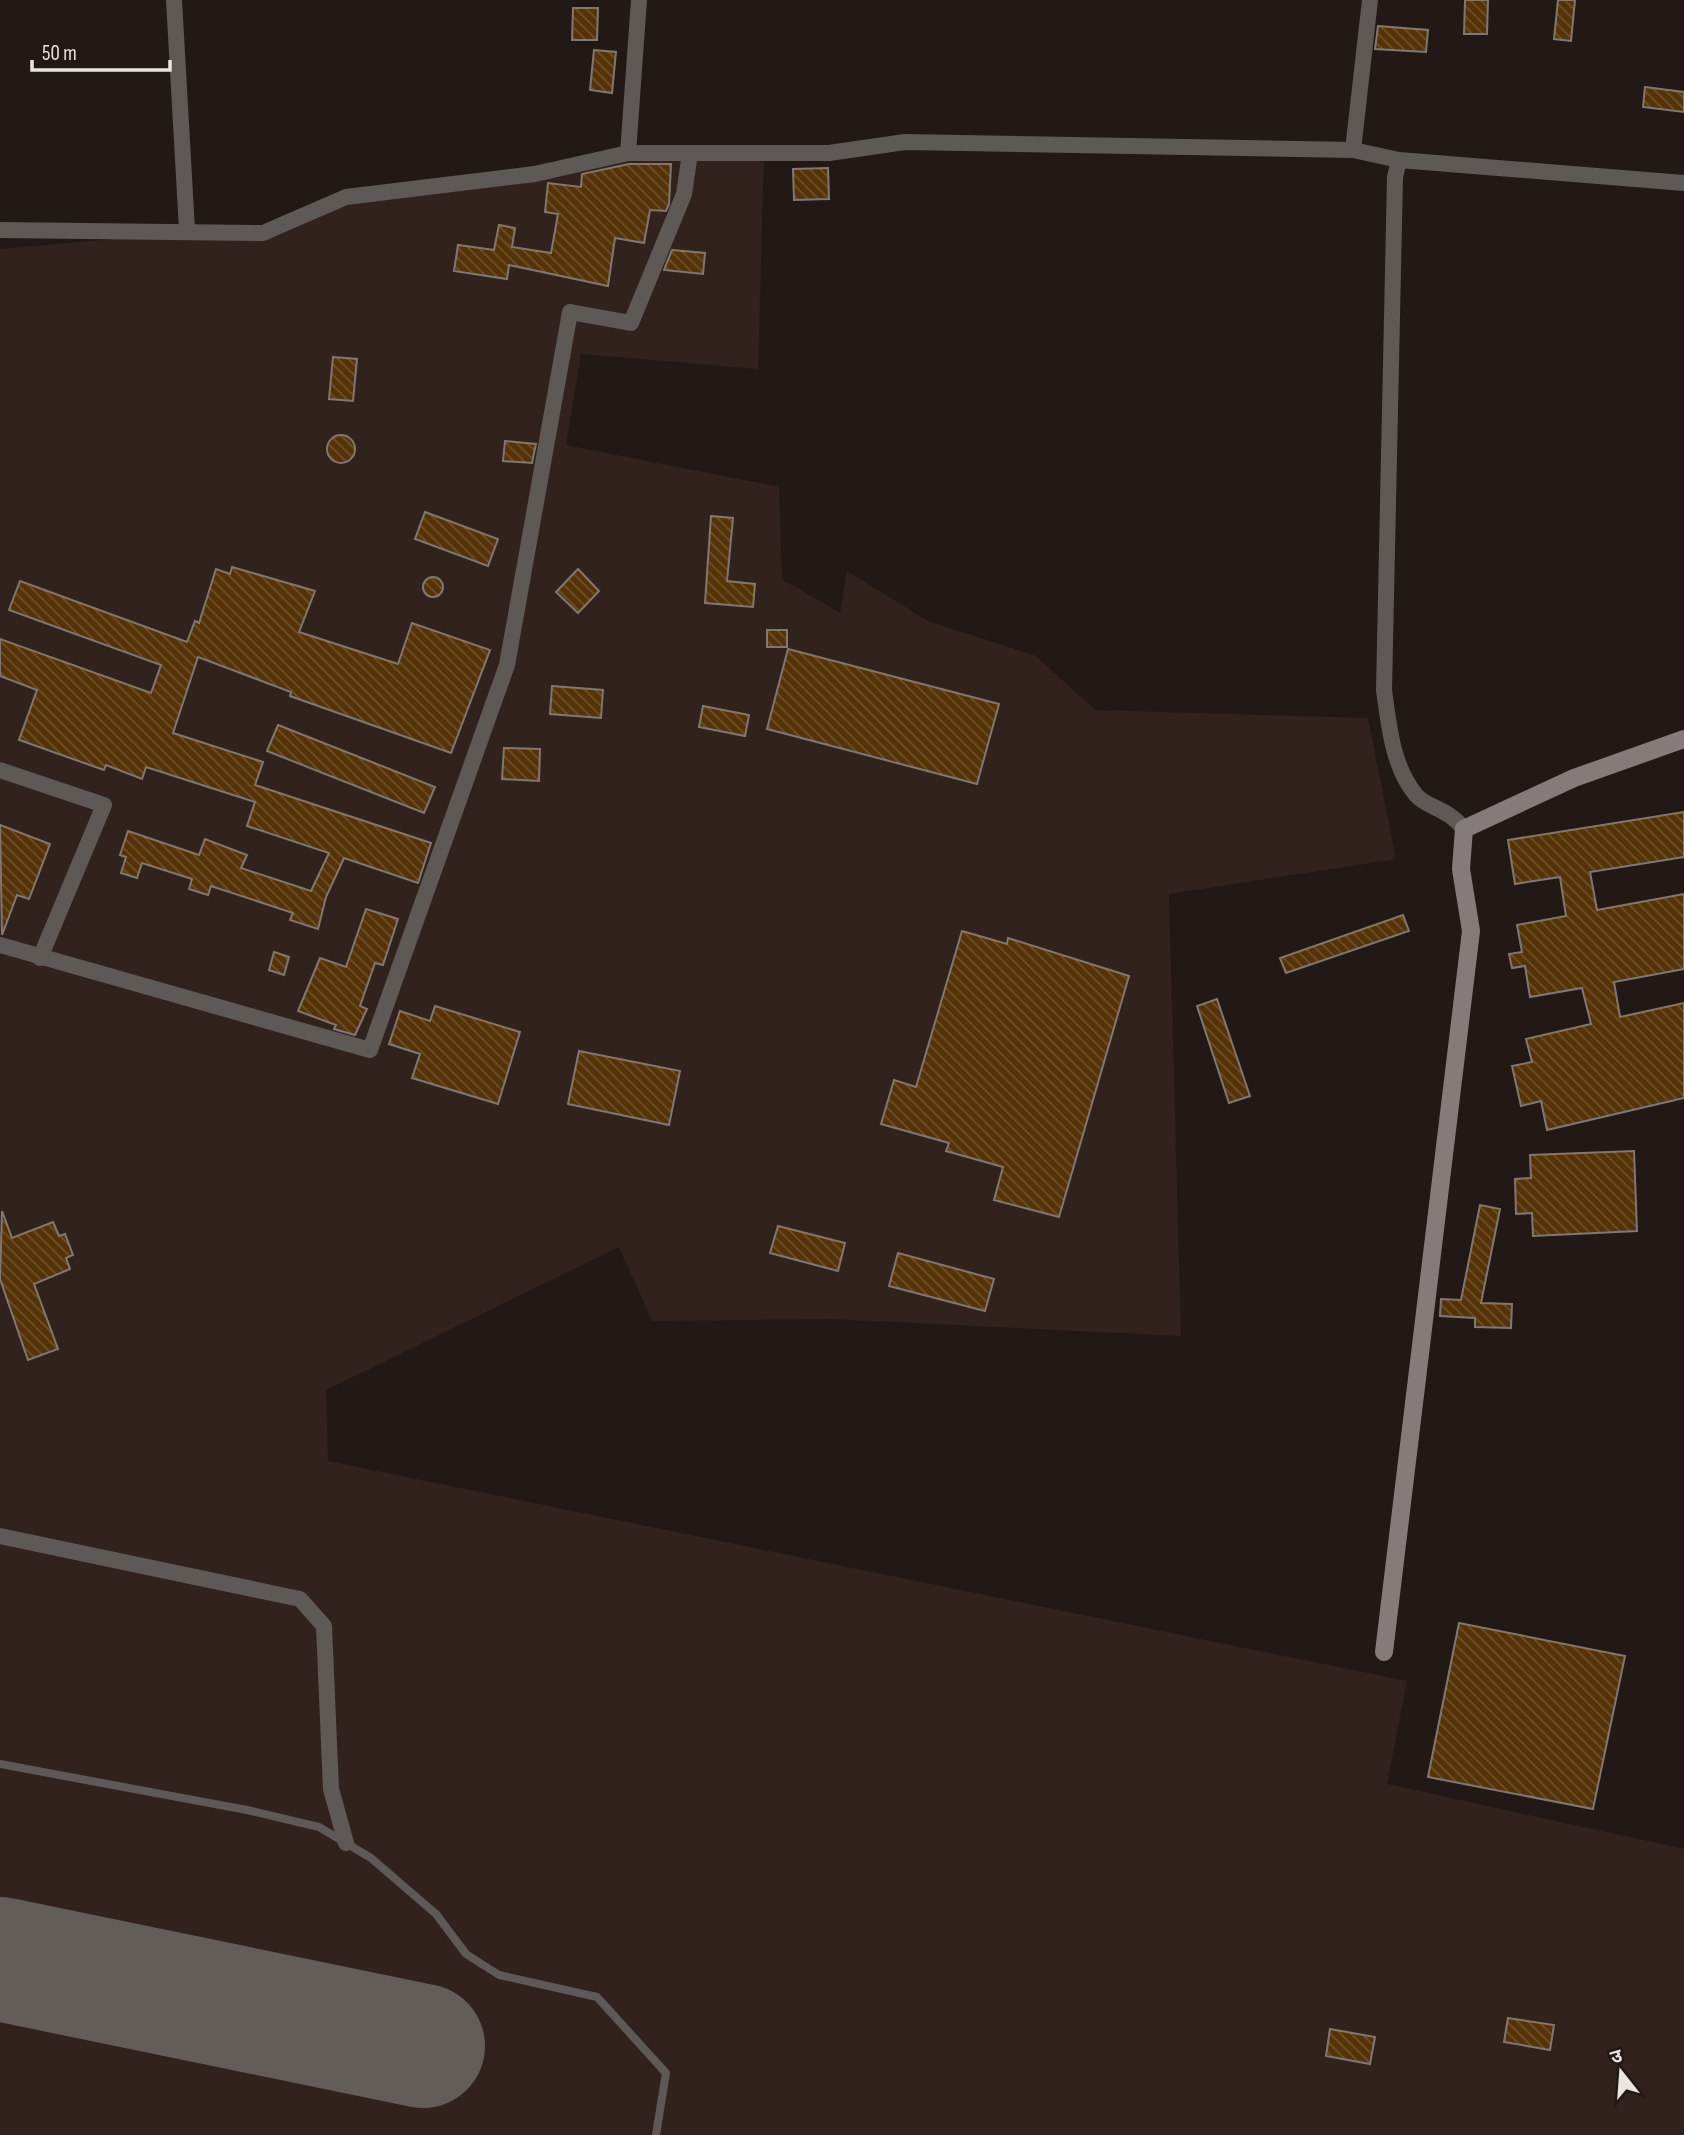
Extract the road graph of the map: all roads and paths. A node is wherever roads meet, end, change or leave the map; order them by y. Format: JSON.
{"nodes":[{"id":1,"x":174,"y":0,"type":"edge"},
{"id":2,"x":639,"y":0,"type":"edge"},
{"id":3,"x":1370,"y":0,"type":"edge"},
{"id":4,"x":1353,"y":150,"type":"junction"},
{"id":5,"x":628,"y":153,"type":"junction"},
{"id":6,"x":690,"y":153,"type":"junction"},
{"id":7,"x":1399,"y":160,"type":"junction"},
{"id":8,"x":1684,"y":183,"type":"edge"},
{"id":9,"x":0,"y":230,"type":"edge"},
{"id":10,"x":187,"y":230,"type":"junction"},
{"id":11,"x":1684,"y":739,"type":"edge"},
{"id":12,"x":0,"y":770,"type":"edge"},
{"id":13,"x":1464,"y":829,"type":"junction"},
{"id":14,"x":0,"y":945,"type":"edge"},
{"id":15,"x":40,"y":958,"type":"junction"},
{"id":16,"x":0,"y":1536,"type":"edge"},
{"id":17,"x":1384,"y":1652,"type":"dead end"},
{"id":18,"x":0,"y":1764,"type":"edge"},
{"id":19,"x":346,"y":1843,"type":"junction"},
{"id":20,"x":656,"y":2135,"type":"edge"}],
"edges":[{"from":1,"to":10,"type":"street"},
{"from":2,"to":5,"type":"street"},
{"from":3,"to":4,"type":"street"},
{"from":4,"to":6,"type":"street"},
{"from":4,"to":7,"type":"street"},
{"from":5,"to":6,"type":"street"},
{"from":5,"to":10,"type":"street"},
{"from":6,"to":15,"type":"street"},
{"from":7,"to":8,"type":"street"},
{"from":7,"to":13,"type":"street"},
{"from":9,"to":10,"type":"street"},
{"from":11,"to":13,"type":"street"},
{"from":12,"to":15,"type":"street"},
{"from":13,"to":17,"type":"street"},
{"from":14,"to":15,"type":"street"},
{"from":16,"to":19,"type":"street"},
{"from":18,"to":19,"type":"lane"},
{"from":19,"to":20,"type":"lane"}]}
